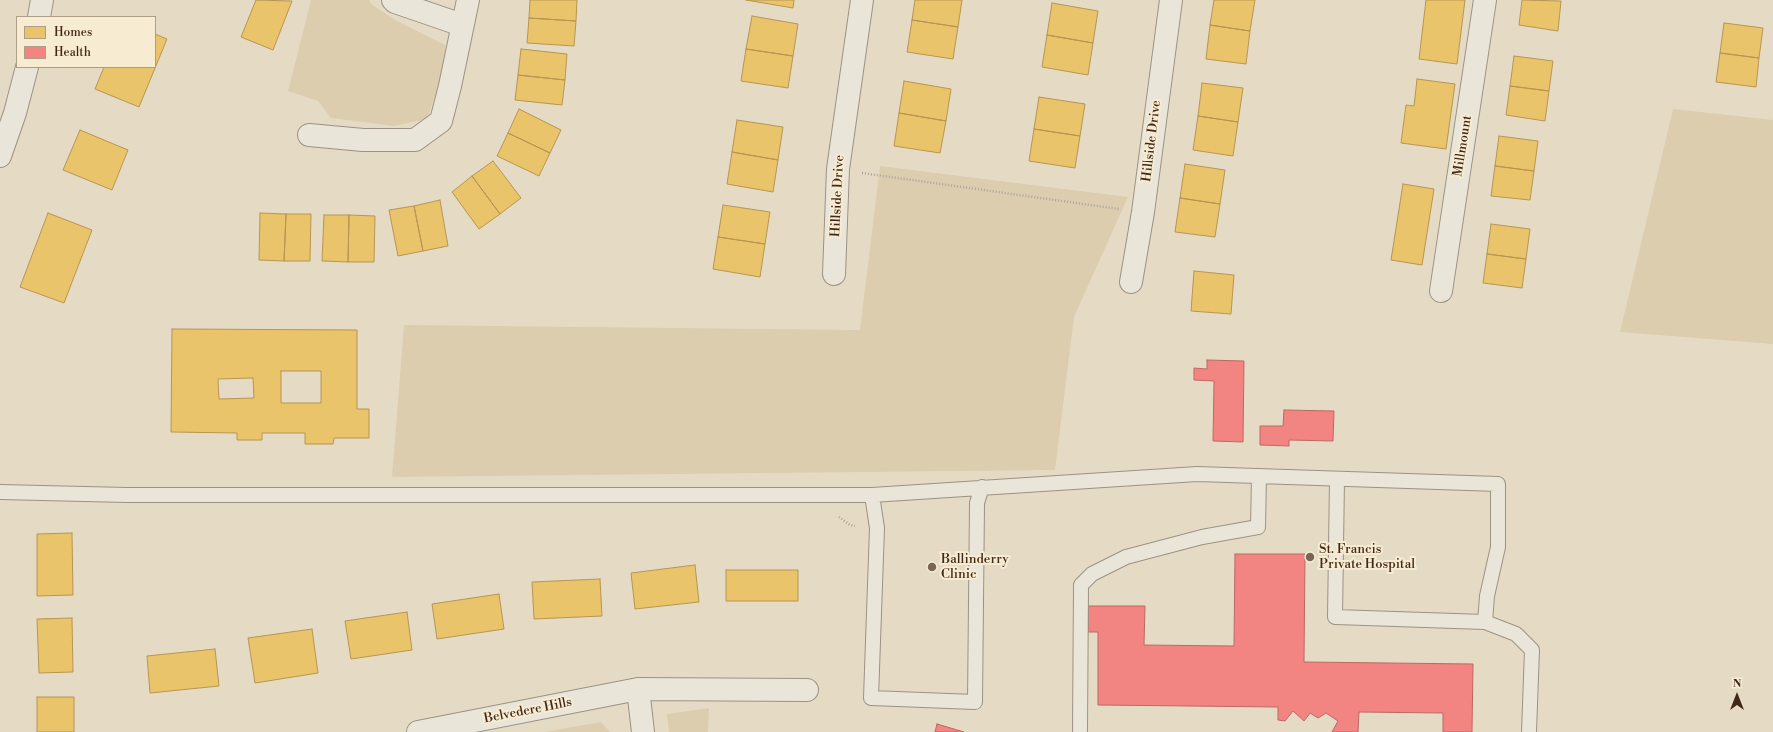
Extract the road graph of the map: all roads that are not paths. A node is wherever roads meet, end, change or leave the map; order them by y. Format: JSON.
{"nodes":[{"id":1,"x":42,"y":0,"type":"edge"},
{"id":2,"x":393,"y":0,"type":"edge"},
{"id":3,"x":468,"y":0,"type":"edge"},
{"id":4,"x":862,"y":0,"type":"edge"},
{"id":5,"x":1171,"y":0,"type":"edge"},
{"id":6,"x":1485,"y":0,"type":"edge"},
{"id":7,"x":39,"y":16,"type":"edge"},
{"id":8,"x":462,"y":24,"type":"junction"},
{"id":9,"x":27,"y":68,"type":"edge"},
{"id":10,"x":309,"y":135,"type":"dead end"},
{"id":11,"x":0,"y":156,"type":"edge"},
{"id":12,"x":834,"y":274,"type":"dead end"},
{"id":13,"x":1131,"y":282,"type":"dead end"},
{"id":14,"x":1441,"y":292,"type":"dead end"},
{"id":15,"x":1259,"y":476,"type":"junction"},
{"id":16,"x":1337,"y":479,"type":"junction"},
{"id":17,"x":982,"y":487,"type":"junction"},
{"id":18,"x":0,"y":492,"type":"edge"},
{"id":19,"x":872,"y":495,"type":"junction"},
{"id":20,"x":1485,"y":622,"type":"junction"},
{"id":21,"x":638,"y":689,"type":"junction"},
{"id":22,"x":808,"y":690,"type":"dead end"},
{"id":23,"x":1080,"y":730,"type":"dead end"},
{"id":24,"x":418,"y":732,"type":"edge"},
{"id":25,"x":643,"y":732,"type":"edge"},
{"id":26,"x":1529,"y":732,"type":"edge"}],
"edges":[{"from":1,"to":7,"type":"street"},
{"from":2,"to":8,"type":"street"},
{"from":3,"to":8,"type":"street"},
{"from":4,"to":12,"type":"street","name":"Hillside Drive"},
{"from":5,"to":13,"type":"street","name":"Hillside Drive"},
{"from":6,"to":14,"type":"street","name":"Millmount"},
{"from":8,"to":10,"type":"street"},
{"from":9,"to":11,"type":"street"},
{"from":15,"to":16,"type":"lane"},
{"from":15,"to":17,"type":"lane"},
{"from":15,"to":23,"type":"lane"},
{"from":16,"to":20,"type":"lane"},
{"from":16,"to":20,"type":"lane"},
{"from":17,"to":19,"type":"lane"},
{"from":17,"to":19,"type":"lane"},
{"from":18,"to":19,"type":"lane"},
{"from":20,"to":26,"type":"lane"},
{"from":21,"to":22,"type":"street","name":"Belvedere Hills"},
{"from":21,"to":24,"type":"street","name":"Belvedere Hills"},
{"from":21,"to":25,"type":"street"}]}
